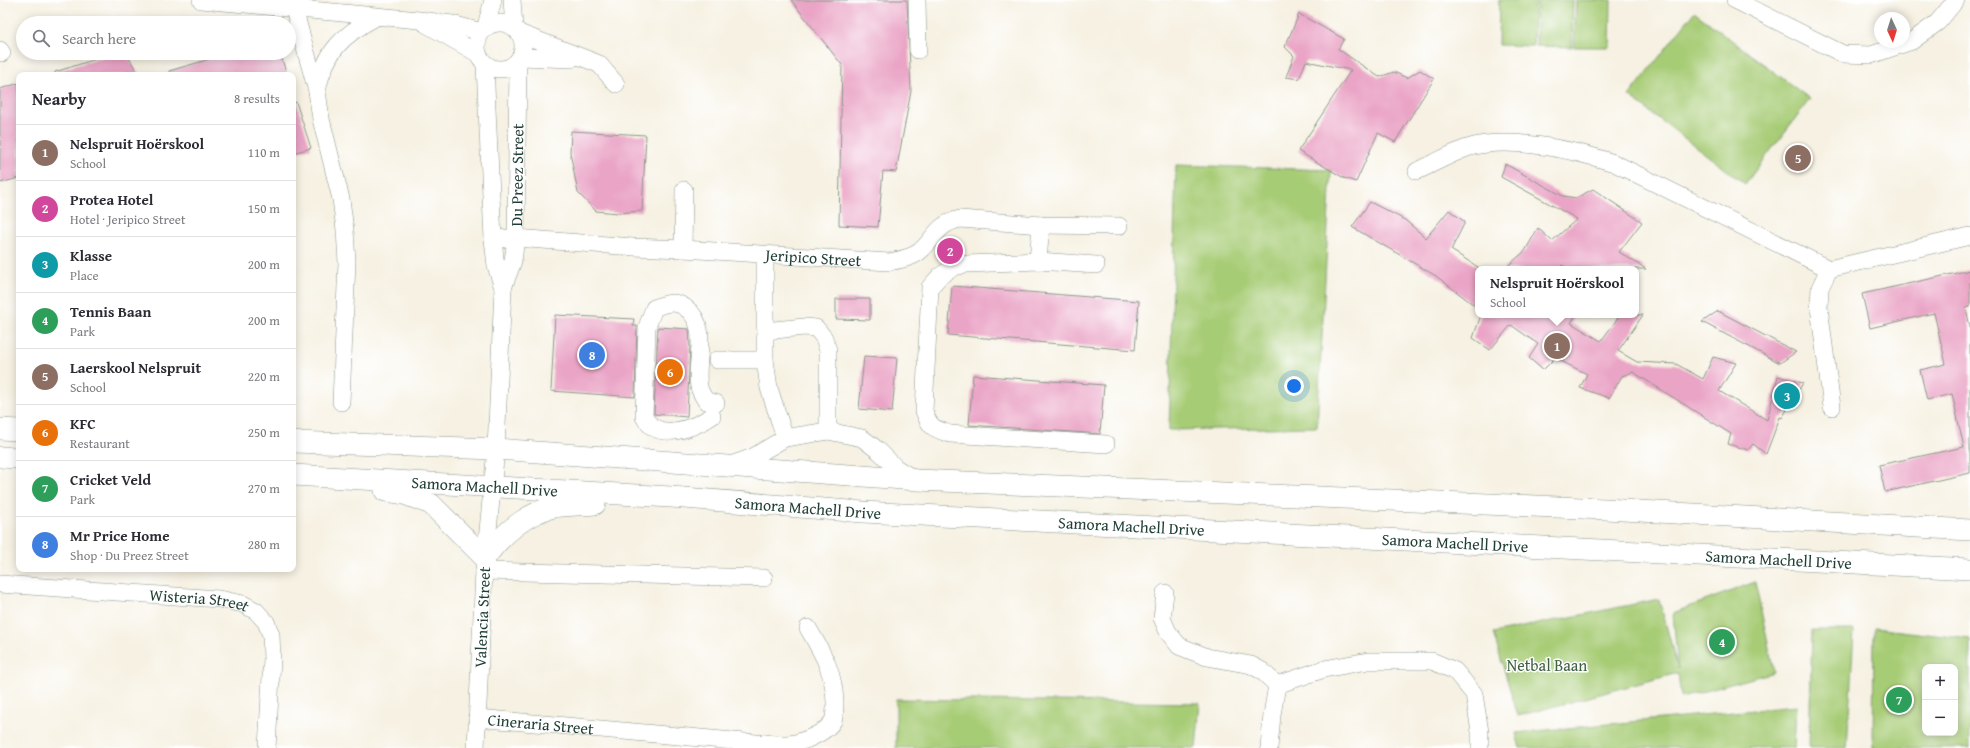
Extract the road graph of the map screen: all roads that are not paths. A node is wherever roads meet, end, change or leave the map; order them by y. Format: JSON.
{"nodes":[{"id":1,"x":201,"y":0,"type":"edge"},
{"id":2,"x":492,"y":0,"type":"edge"},
{"id":3,"x":512,"y":0,"type":"edge"},
{"id":4,"x":917,"y":0,"type":"edge"},
{"id":5,"x":1735,"y":0,"type":"edge"},
{"id":6,"x":1956,"y":0,"type":"edge"},
{"id":7,"x":294,"y":9,"type":"junction"},
{"id":8,"x":296,"y":16,"type":"edge"},
{"id":9,"x":296,"y":16,"type":"edge"},
{"id":10,"x":376,"y":17,"type":"junction"},
{"id":11,"x":419,"y":20,"type":"junction"},
{"id":12,"x":484,"y":29,"type":"junction"},
{"id":13,"x":517,"y":30,"type":"junction"},
{"id":14,"x":918,"y":50,"type":"dead end"},
{"id":15,"x":481,"y":59,"type":"junction"},
{"id":16,"x":520,"y":59,"type":"junction"},
{"id":17,"x":591,"y":61,"type":"junction"},
{"id":18,"x":616,"y":84,"type":"dead end"},
{"id":19,"x":317,"y":91,"type":"junction"},
{"id":20,"x":1417,"y":172,"type":"dead end"},
{"id":21,"x":684,"y":190,"type":"dead end"},
{"id":22,"x":1040,"y":225,"type":"junction"},
{"id":23,"x":1119,"y":226,"type":"dead end"},
{"id":24,"x":1970,"y":236,"type":"edge"},
{"id":25,"x":516,"y":238,"type":"junction"},
{"id":26,"x":493,"y":239,"type":"junction"},
{"id":27,"x":684,"y":249,"type":"junction"},
{"id":28,"x":765,"y":255,"type":"junction"},
{"id":29,"x":1038,"y":261,"type":"junction"},
{"id":30,"x":1096,"y":265,"type":"dead end"},
{"id":31,"x":1829,"y":269,"type":"junction"},
{"id":32,"x":503,"y":288,"type":"junction"},
{"id":33,"x":765,"y":331,"type":"junction"},
{"id":34,"x":717,"y":360,"type":"dead end"},
{"id":35,"x":765,"y":360,"type":"junction"},
{"id":36,"x":341,"y":402,"type":"dead end"},
{"id":37,"x":1832,"y":407,"type":"dead end"},
{"id":38,"x":714,"y":409,"type":"joint"},
{"id":39,"x":0,"y":429,"type":"edge"},
{"id":40,"x":16,"y":430,"type":"edge"},
{"id":41,"x":828,"y":431,"type":"junction"},
{"id":42,"x":785,"y":438,"type":"junction"},
{"id":43,"x":296,"y":442,"type":"edge"},
{"id":44,"x":1106,"y":444,"type":"dead end"},
{"id":45,"x":496,"y":449,"type":"junction"},
{"id":46,"x":0,"y":457,"type":"edge"},
{"id":47,"x":16,"y":458,"type":"edge"},
{"id":48,"x":727,"y":467,"type":"junction"},
{"id":49,"x":296,"y":475,"type":"edge"},
{"id":50,"x":296,"y":479,"type":"edge"},
{"id":51,"x":917,"y":480,"type":"junction"},
{"id":52,"x":492,"y":487,"type":"junction"},
{"id":53,"x":671,"y":497,"type":"junction"},
{"id":54,"x":1970,"y":530,"type":"edge"},
{"id":55,"x":484,"y":564,"type":"junction"},
{"id":56,"x":1970,"y":569,"type":"edge"},
{"id":57,"x":764,"y":578,"type":"dead end"},
{"id":58,"x":0,"y":584,"type":"edge"},
{"id":59,"x":1165,"y":594,"type":"dead end"},
{"id":60,"x":808,"y":628,"type":"dead end"},
{"id":61,"x":1277,"y":685,"type":"junction"},
{"id":62,"x":477,"y":718,"type":"junction"},
{"id":63,"x":267,"y":748,"type":"edge"},
{"id":64,"x":476,"y":748,"type":"edge"},
{"id":65,"x":1269,"y":748,"type":"edge"},
{"id":66,"x":1480,"y":748,"type":"edge"}],
"edges":[{"from":1,"to":7,"type":"street"},
{"from":2,"to":12,"type":"street"},
{"from":3,"to":13,"type":"street"},
{"from":4,"to":14,"type":"street"},
{"from":5,"to":6,"type":"street"},
{"from":7,"to":9,"type":"street"},
{"from":7,"to":10,"type":"street"},
{"from":8,"to":19,"type":"street"},
{"from":10,"to":11,"type":"street"},
{"from":10,"to":19,"type":"street"},
{"from":11,"to":12,"type":"street"},
{"from":11,"to":15,"type":"street"},
{"from":12,"to":13,"type":"street"},
{"from":12,"to":15,"type":"street"},
{"from":13,"to":16,"type":"street"},
{"from":13,"to":17,"type":"street"},
{"from":15,"to":16,"type":"street"},
{"from":15,"to":26,"type":"street","name":"Du Preez Street"},
{"from":16,"to":17,"type":"street"},
{"from":16,"to":25,"type":"street","name":"Du Preez Street"},
{"from":17,"to":18,"type":"street"},
{"from":19,"to":36,"type":"street"},
{"from":20,"to":31,"type":"street"},
{"from":21,"to":27,"type":"street"},
{"from":22,"to":23,"type":"street","name":"Jeripico Street"},
{"from":22,"to":28,"type":"street","name":"Jeripico Street"},
{"from":22,"to":29,"type":"street"},
{"from":24,"to":31,"type":"street"},
{"from":25,"to":26,"type":"street","name":"Jeripico Street"},
{"from":25,"to":27,"type":"street","name":"Jeripico Street"},
{"from":25,"to":32,"type":"street","name":"Du Preez Street"},
{"from":26,"to":32,"type":"street","name":"Du Preez Street"},
{"from":27,"to":28,"type":"street","name":"Jeripico Street"},
{"from":28,"to":33,"type":"street"},
{"from":29,"to":30,"type":"street"},
{"from":29,"to":44,"type":"street"},
{"from":31,"to":37,"type":"street"},
{"from":32,"to":45,"type":"street","name":"Du Preez Street"},
{"from":33,"to":35,"type":"street"},
{"from":33,"to":41,"type":"street"},
{"from":34,"to":35,"type":"street"},
{"from":35,"to":42,"type":"street"},
{"from":38,"to":38,"type":"street"},
{"from":39,"to":40,"type":"main road"},
{"from":41,"to":42,"type":"street"},
{"from":41,"to":51,"type":"street"},
{"from":42,"to":48,"type":"street"},
{"from":43,"to":45,"type":"main road"},
{"from":45,"to":48,"type":"main road"},
{"from":45,"to":52,"type":"street","name":"Du Preez Street"},
{"from":46,"to":47,"type":"main road"},
{"from":48,"to":51,"type":"main road"},
{"from":49,"to":52,"type":"main road","name":"Samora Machell Drive"},
{"from":50,"to":55,"type":"main road"},
{"from":51,"to":54,"type":"main road"},
{"from":52,"to":53,"type":"main road","name":"Samora Machell Drive"},
{"from":52,"to":55,"type":"street","name":"Valencia Street"},
{"from":53,"to":55,"type":"main road"},
{"from":53,"to":56,"type":"main road","name":"Samora Machell Drive"},
{"from":55,"to":57,"type":"street"},
{"from":55,"to":62,"type":"street","name":"Valencia Street"},
{"from":58,"to":63,"type":"street","name":"Wisteria Street"},
{"from":59,"to":61,"type":"street"},
{"from":60,"to":62,"type":"street","name":"Cineraria Street"},
{"from":61,"to":65,"type":"street"},
{"from":61,"to":66,"type":"street"},
{"from":62,"to":64,"type":"street","name":"Valencia Street"}]}
